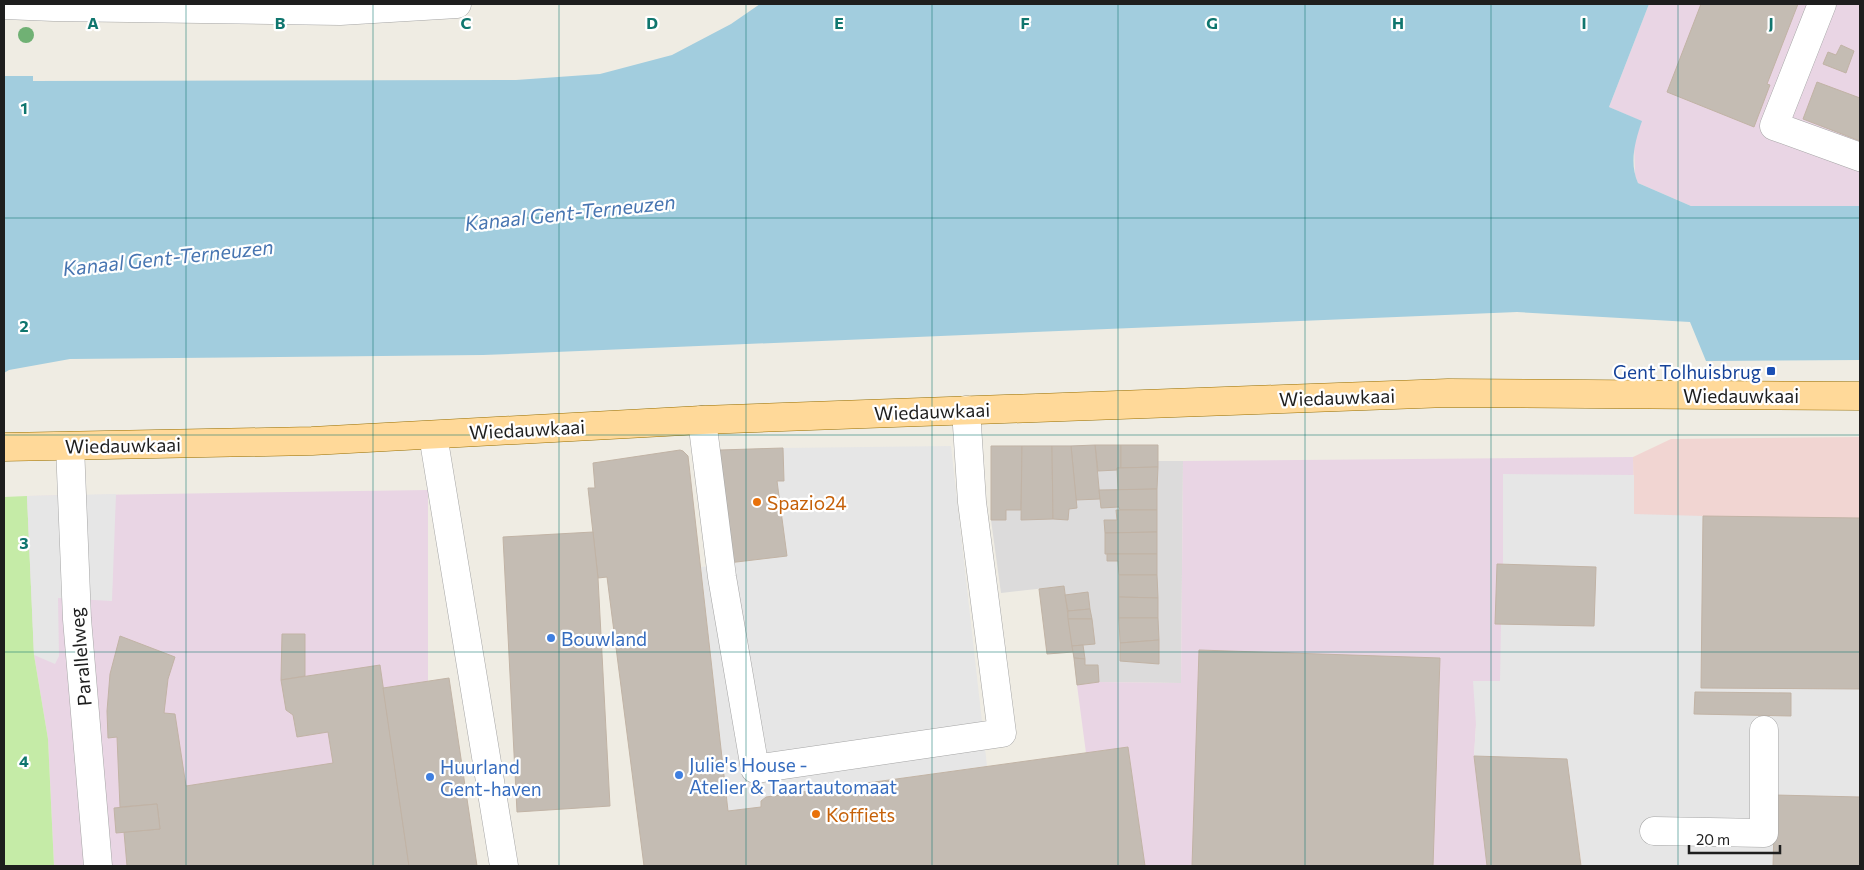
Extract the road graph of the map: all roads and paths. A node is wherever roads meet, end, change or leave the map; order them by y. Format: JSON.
{"nodes":[{"id":1,"x":458,"y":4,"type":"edge"},
{"id":2,"x":1822,"y":4,"type":"edge"},
{"id":3,"x":4,"y":5,"type":"edge"},
{"id":4,"x":98,"y":6,"type":"edge"},
{"id":5,"x":376,"y":7,"type":"edge"},
{"id":6,"x":1860,"y":157,"type":"edge"},
{"id":7,"x":1860,"y":396,"type":"edge"},
{"id":8,"x":966,"y":410,"type":"junction"},
{"id":9,"x":702,"y":420,"type":"junction"},
{"id":10,"x":433,"y":434,"type":"junction"},
{"id":11,"x":70,"y":446,"type":"junction"},
{"id":12,"x":4,"y":447,"type":"edge"},
{"id":13,"x":1764,"y":730,"type":"dead end"},
{"id":14,"x":1654,"y":831,"type":"dead end"},
{"id":15,"x":98,"y":866,"type":"edge"},
{"id":16,"x":504,"y":866,"type":"edge"}],
"edges":[{"from":1,"to":5,"type":"street"},
{"from":2,"to":6,"type":"street"},
{"from":3,"to":4,"type":"street"},
{"from":4,"to":5,"type":"street"},
{"from":7,"to":8,"type":"main road","name":"Wiedauwkaai"},
{"from":8,"to":9,"type":"main road","name":"Wiedauwkaai"},
{"from":8,"to":9,"type":"street"},
{"from":9,"to":10,"type":"main road","name":"Wiedauwkaai"},
{"from":10,"to":11,"type":"main road","name":"Wiedauwkaai"},
{"from":10,"to":16,"type":"street"},
{"from":11,"to":12,"type":"main road","name":"Wiedauwkaai"},
{"from":11,"to":15,"type":"street","name":"Parallelweg"},
{"from":13,"to":14,"type":"street"}]}
